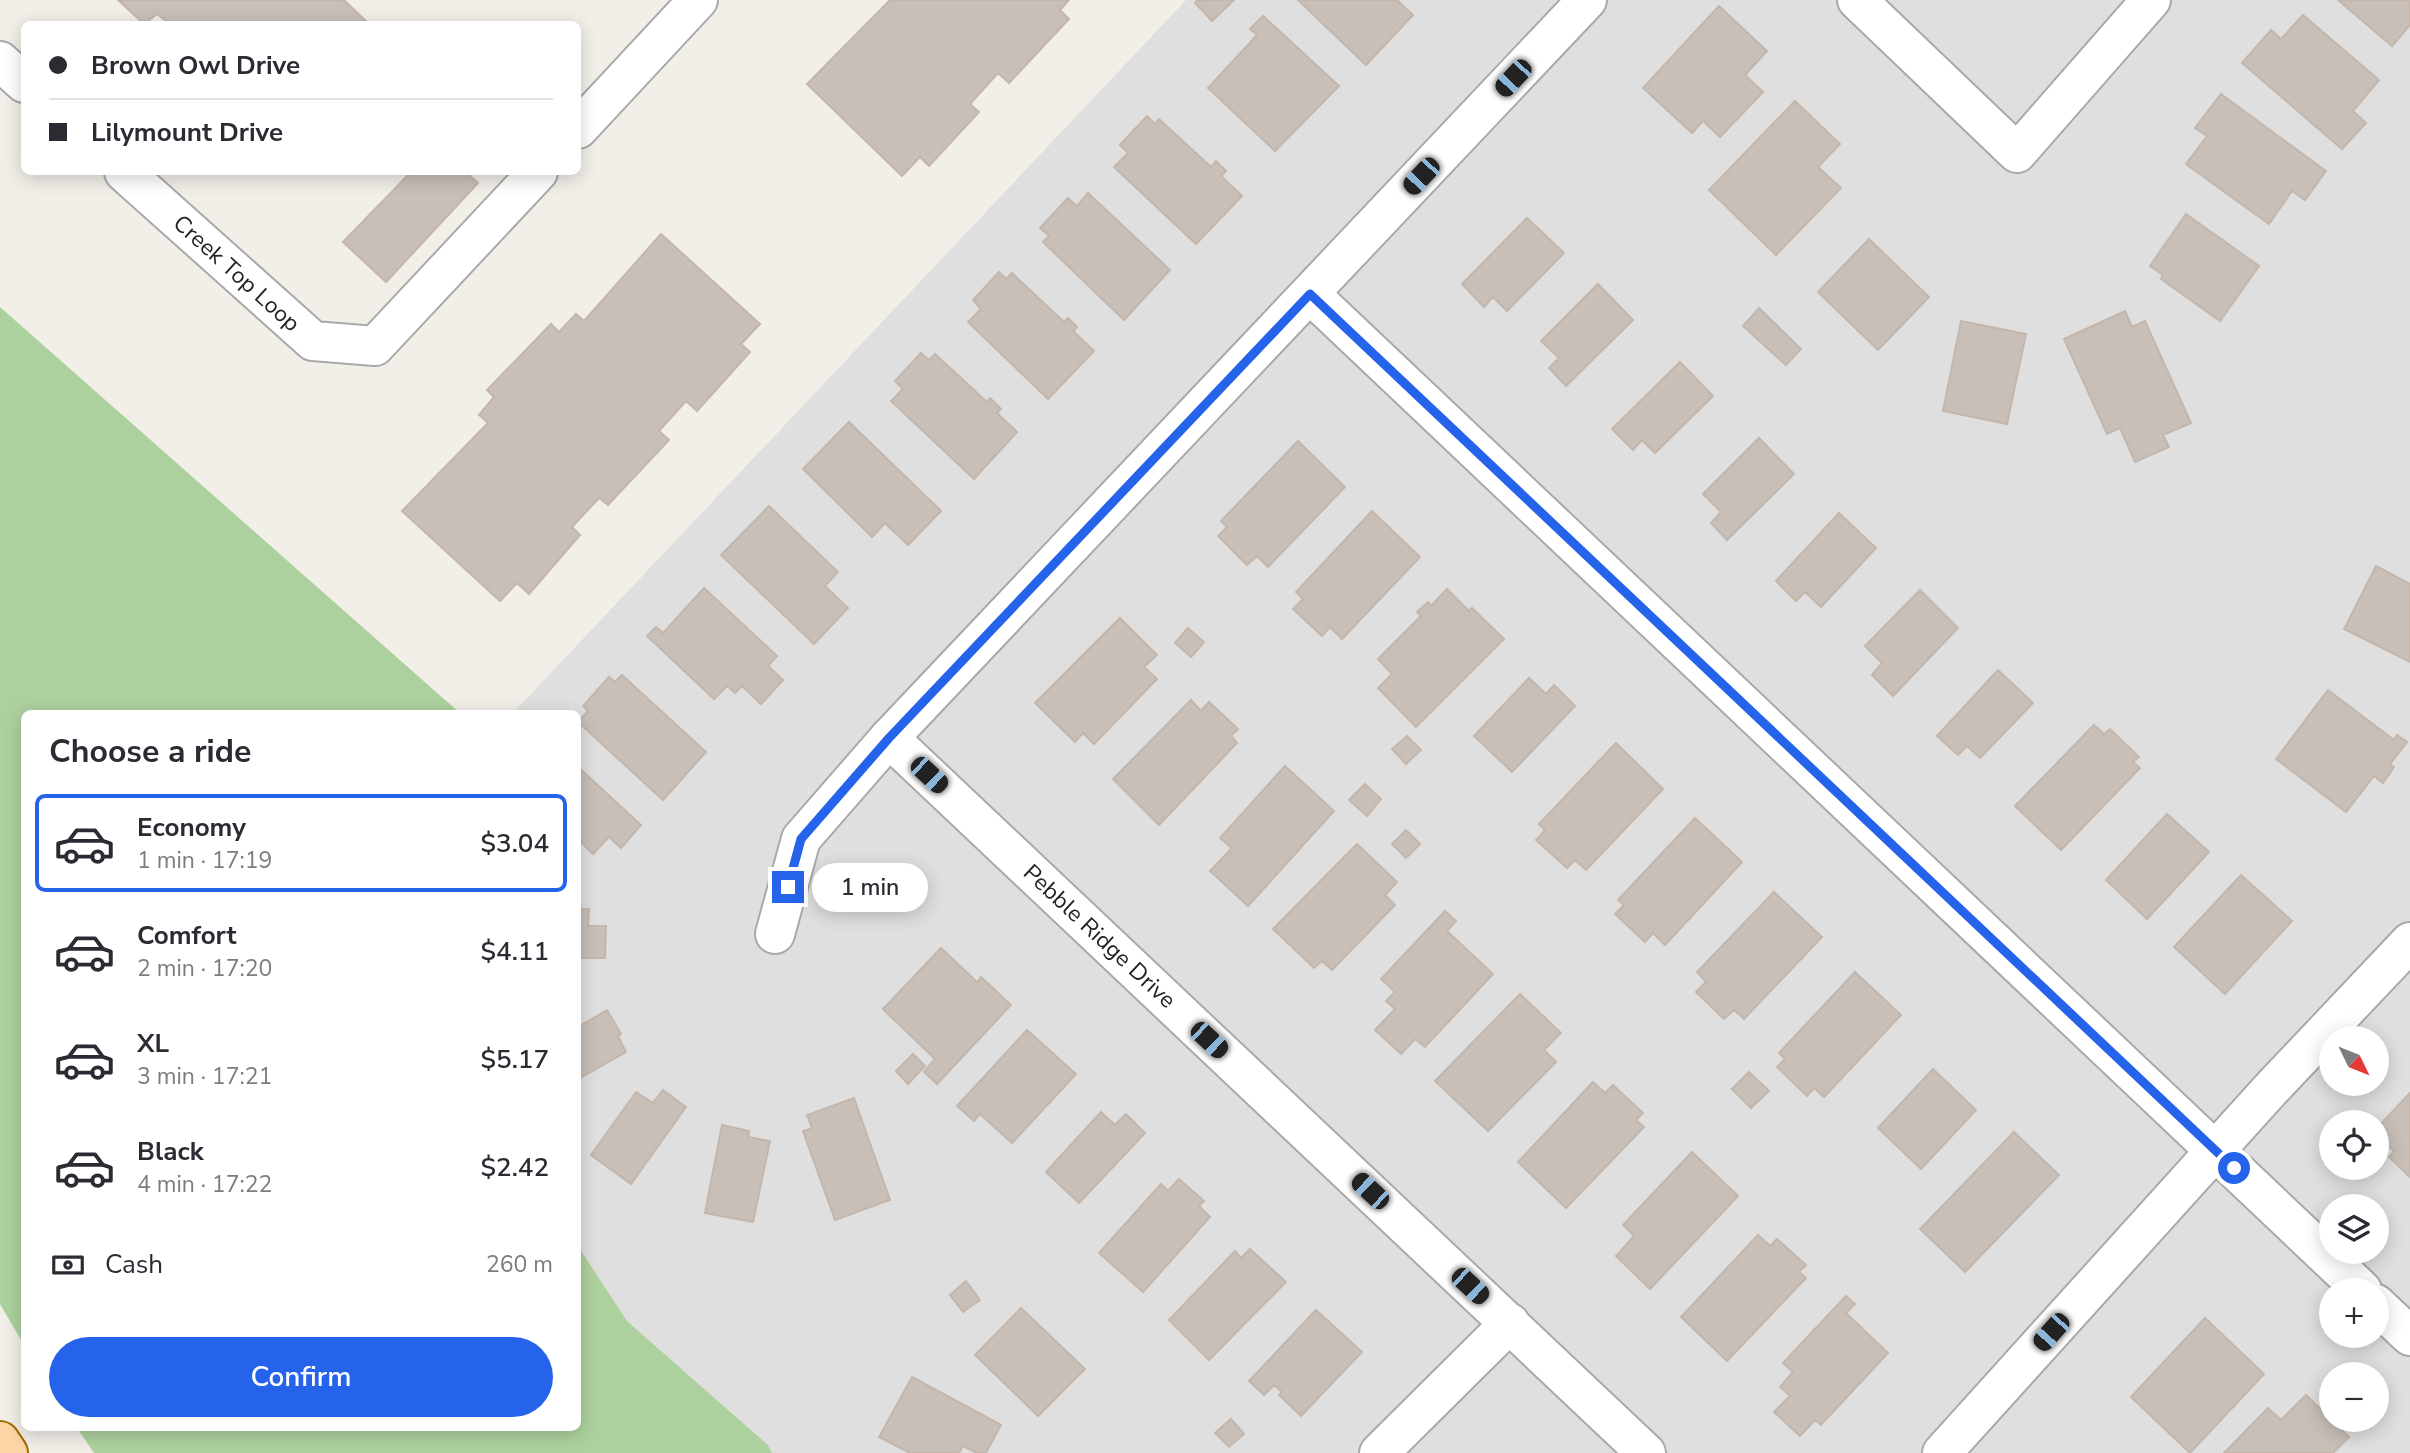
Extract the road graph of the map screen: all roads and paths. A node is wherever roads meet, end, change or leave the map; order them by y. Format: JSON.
{"nodes":[{"id":1,"x":698,"y":0,"type":"edge"},
{"id":2,"x":1587,"y":0,"type":"edge"},
{"id":3,"x":1857,"y":0,"type":"edge"},
{"id":4,"x":2151,"y":0,"type":"edge"},
{"id":5,"x":0,"y":61,"type":"edge"},
{"id":6,"x":21,"y":80,"type":"edge"},
{"id":7,"x":581,"y":127,"type":"edge"},
{"id":8,"x":127,"y":175,"type":"edge"},
{"id":9,"x":535,"y":175,"type":"edge"},
{"id":10,"x":1310,"y":294,"type":"junction"},
{"id":11,"x":889,"y":738,"type":"junction"},
{"id":12,"x":775,"y":934,"type":"dead end"},
{"id":13,"x":2410,"y":942,"type":"edge"},
{"id":14,"x":2215,"y":1151,"type":"junction"},
{"id":15,"x":2349,"y":1278,"type":"edge"},
{"id":16,"x":2389,"y":1316,"type":"edge"},
{"id":17,"x":1510,"y":1323,"type":"junction"},
{"id":18,"x":2410,"y":1336,"type":"edge"},
{"id":19,"x":0,"y":1441,"type":"edge"},
{"id":20,"x":8,"y":1453,"type":"edge"},
{"id":21,"x":1379,"y":1453,"type":"edge"},
{"id":22,"x":1646,"y":1453,"type":"edge"},
{"id":23,"x":1942,"y":1453,"type":"edge"}],
"edges":[{"from":1,"to":7,"type":"street"},
{"from":2,"to":10,"type":"street"},
{"from":3,"to":4,"type":"street"},
{"from":5,"to":6,"type":"street"},
{"from":8,"to":9,"type":"street","name":"Creek Top Loop"},
{"from":10,"to":11,"type":"street"},
{"from":10,"to":14,"type":"street"},
{"from":11,"to":12,"type":"street"},
{"from":11,"to":17,"type":"street","name":"Pebble Ridge Drive"},
{"from":13,"to":14,"type":"street"},
{"from":14,"to":15,"type":"street"},
{"from":14,"to":23,"type":"street"},
{"from":16,"to":18,"type":"street"},
{"from":17,"to":21,"type":"street"},
{"from":17,"to":22,"type":"street","name":"Pebble Ridge Drive"},
{"from":19,"to":20,"type":"main road"}]}
